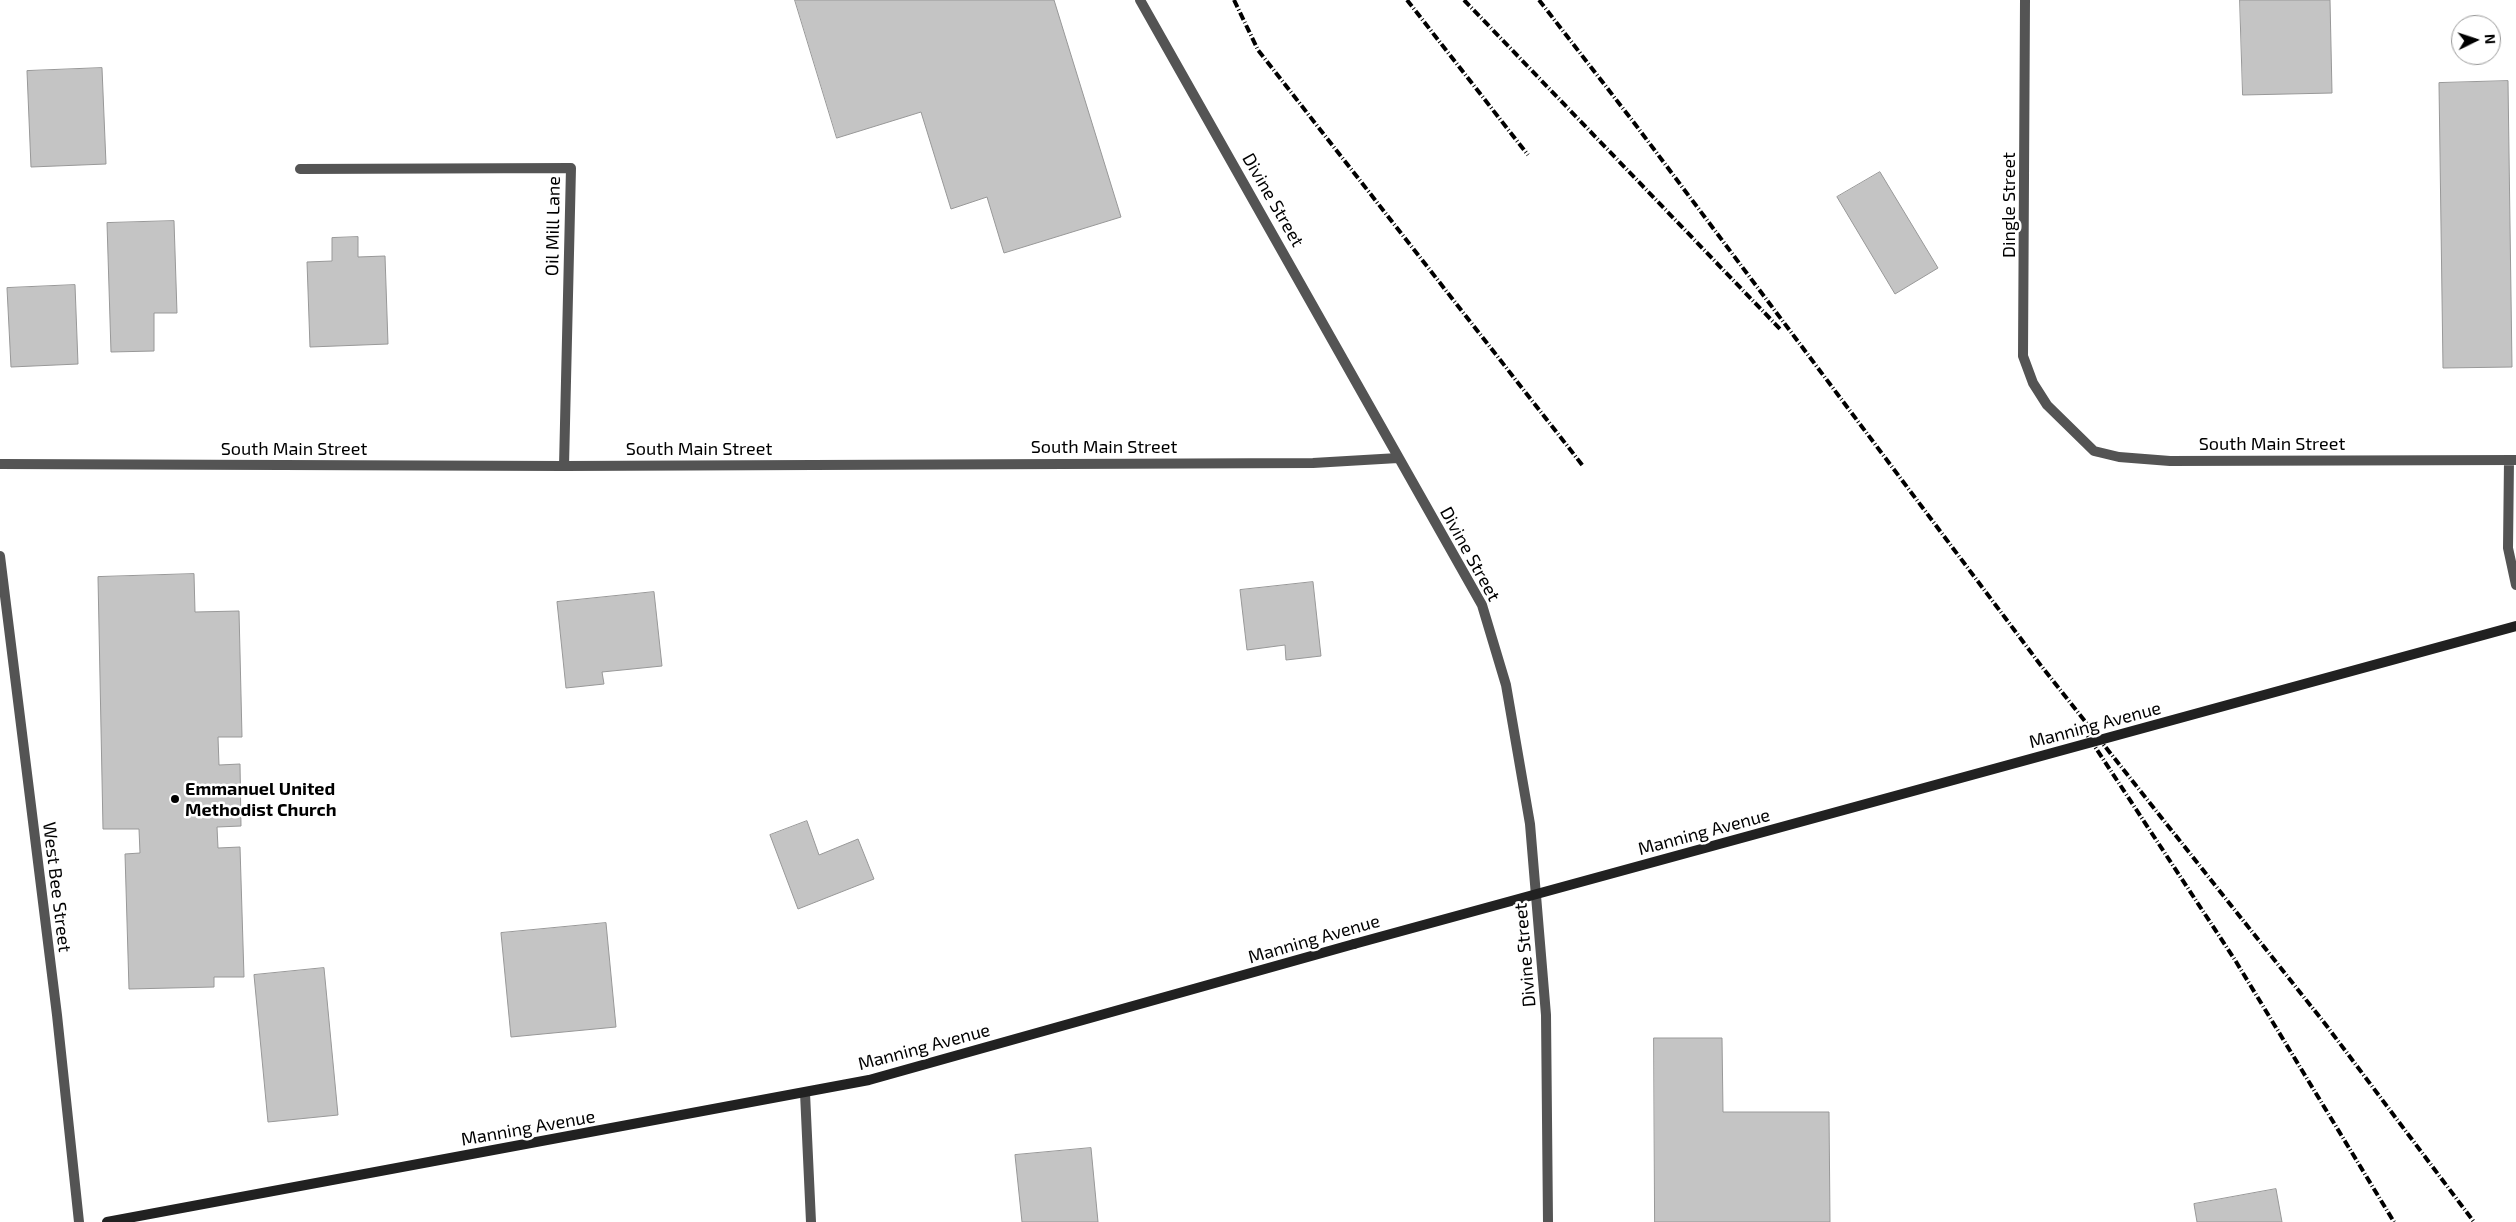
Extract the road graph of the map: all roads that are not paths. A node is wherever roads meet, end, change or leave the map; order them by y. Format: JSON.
{"nodes":[{"id":1,"x":1140,"y":0,"type":"edge"},
{"id":2,"x":2025,"y":0,"type":"edge"},
{"id":3,"x":300,"y":169,"type":"dead end"},
{"id":4,"x":2047,"y":405,"type":"joint"},
{"id":5,"x":1398,"y":458,"type":"junction"},
{"id":6,"x":2512,"y":460,"type":"edge"},
{"id":7,"x":0,"y":464,"type":"edge"},
{"id":8,"x":564,"y":466,"type":"junction"},
{"id":9,"x":0,"y":556,"type":"edge"},
{"id":10,"x":2516,"y":586,"type":"edge"},
{"id":11,"x":2516,"y":626,"type":"edge"},
{"id":12,"x":805,"y":1093,"type":"junction"},
{"id":13,"x":79,"y":1222,"type":"edge"},
{"id":14,"x":107,"y":1222,"type":"edge"},
{"id":15,"x":811,"y":1222,"type":"edge"},
{"id":16,"x":1548,"y":1222,"type":"edge"}],
"edges":[{"from":1,"to":5,"type":"street","name":"Divine Street"},
{"from":2,"to":4,"type":"street","name":"Dingle Street"},
{"from":3,"to":8,"type":"street","name":"Oil Mill Lane"},
{"from":4,"to":6,"type":"street","name":"South Main Street"},
{"from":5,"to":8,"type":"street","name":"South Main Street"},
{"from":5,"to":16,"type":"street","name":"Divine Street"},
{"from":6,"to":10,"type":"street"},
{"from":7,"to":8,"type":"street","name":"South Main Street"},
{"from":9,"to":13,"type":"street","name":"West Bee Street"},
{"from":11,"to":12,"type":"main road","name":"Manning Avenue","bridge":true},
{"from":12,"to":14,"type":"main road","name":"Manning Avenue"},
{"from":12,"to":15,"type":"street"}]}
